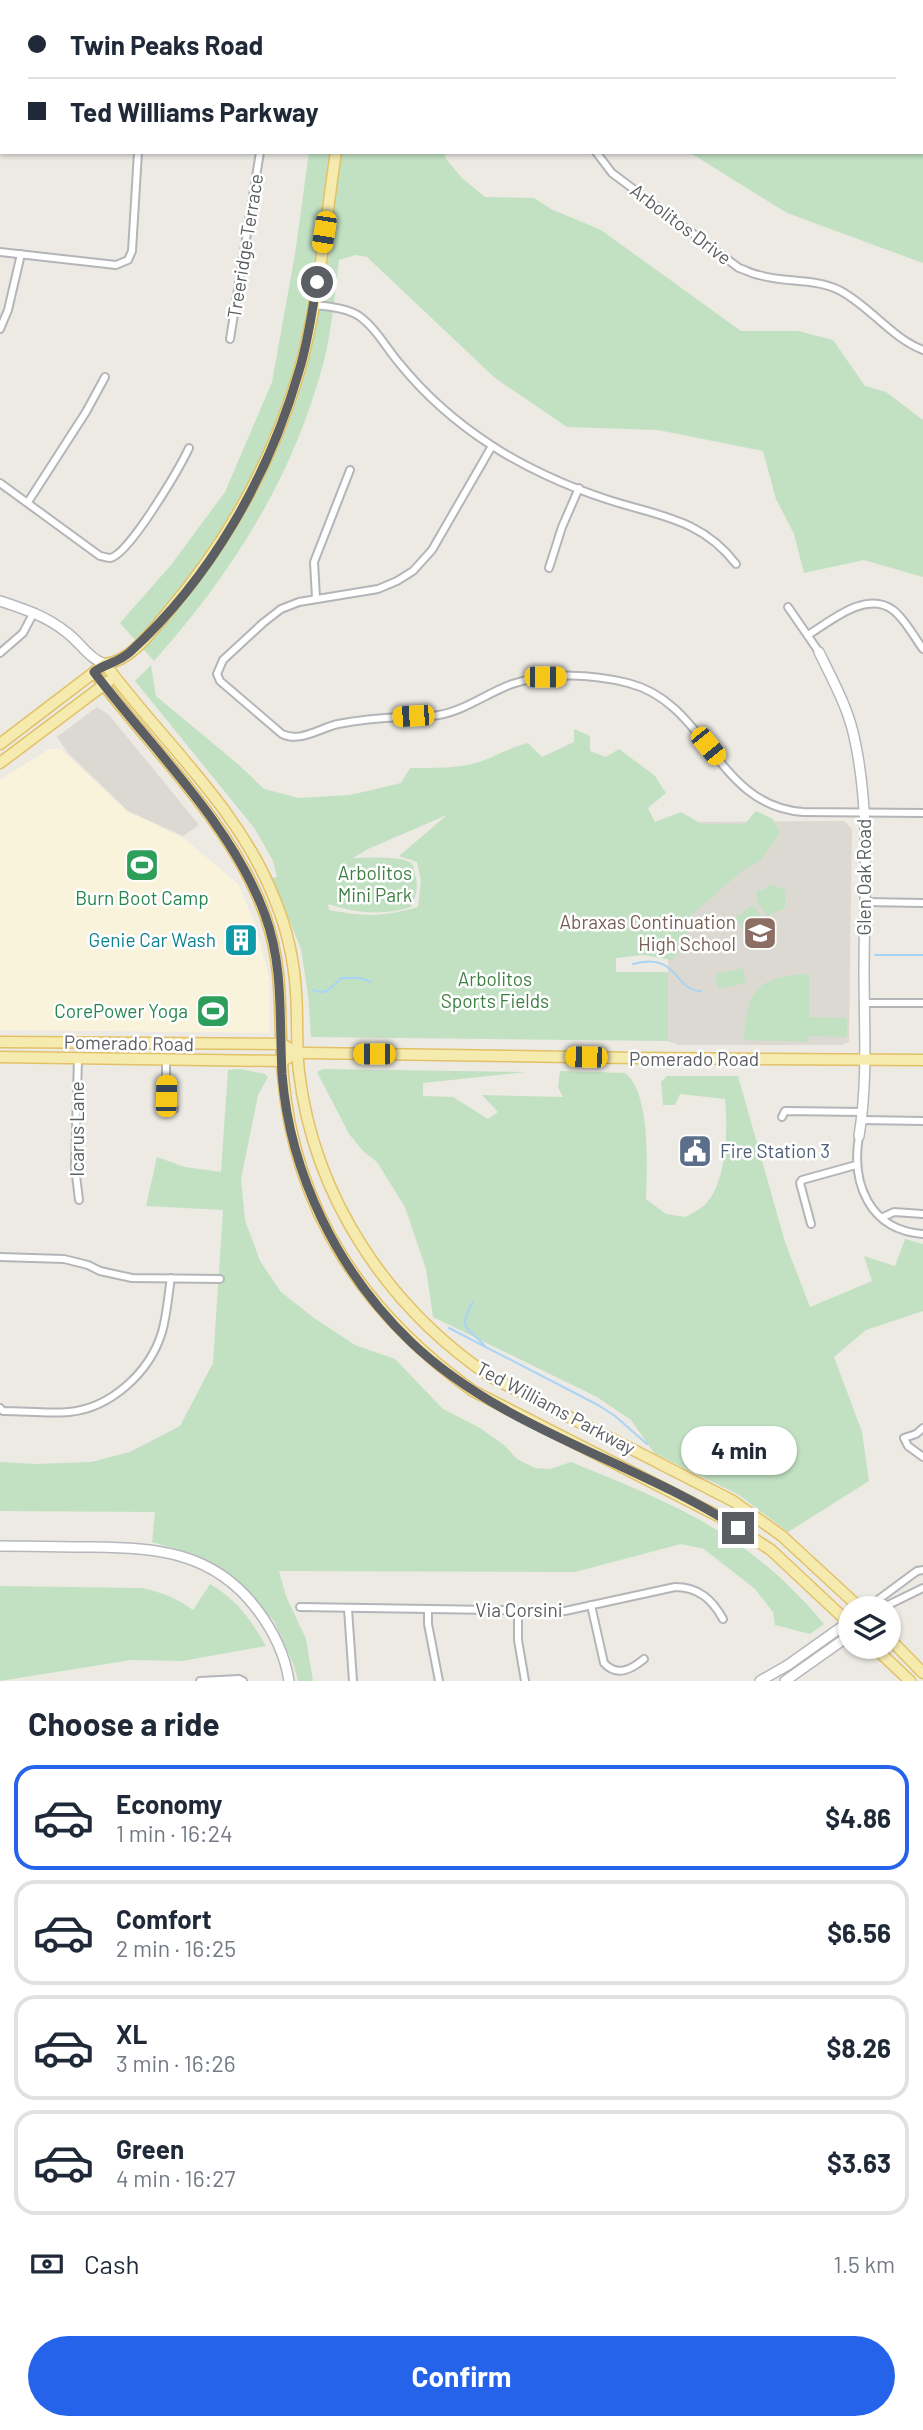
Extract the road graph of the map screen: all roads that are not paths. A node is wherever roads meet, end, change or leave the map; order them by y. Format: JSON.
{"nodes":[{"id":1,"x":138,"y":154,"type":"edge"},
{"id":2,"x":260,"y":154,"type":"edge"},
{"id":3,"x":336,"y":154,"type":"edge"},
{"id":4,"x":598,"y":154,"type":"edge"},
{"id":5,"x":0,"y":252,"type":"edge"},
{"id":6,"x":21,"y":254,"type":"junction"},
{"id":7,"x":313,"y":304,"type":"junction"},
{"id":8,"x":0,"y":329,"type":"edge"},
{"id":9,"x":230,"y":339,"type":"dead end"},
{"id":10,"x":923,"y":350,"type":"edge"},
{"id":11,"x":105,"y":377,"type":"dead end"},
{"id":12,"x":492,"y":446,"type":"junction"},
{"id":13,"x":190,"y":449,"type":"dead end"},
{"id":14,"x":350,"y":470,"type":"dead end"},
{"id":15,"x":0,"y":483,"type":"edge"},
{"id":16,"x":579,"y":488,"type":"junction"},
{"id":17,"x":28,"y":502,"type":"junction"},
{"id":18,"x":736,"y":565,"type":"dead end"},
{"id":19,"x":550,"y":568,"type":"dead end"},
{"id":20,"x":316,"y":598,"type":"junction"},
{"id":21,"x":0,"y":601,"type":"edge"},
{"id":22,"x":788,"y":607,"type":"dead end"},
{"id":23,"x":34,"y":612,"type":"junction"},
{"id":24,"x":808,"y":635,"type":"junction"},
{"id":25,"x":923,"y":649,"type":"edge"},
{"id":26,"x":819,"y":652,"type":"joint"},
{"id":27,"x":0,"y":653,"type":"edge"},
{"id":28,"x":100,"y":662,"type":"junction"},
{"id":29,"x":116,"y":663,"type":"junction"},
{"id":30,"x":94,"y":672,"type":"junction"},
{"id":31,"x":114,"y":677,"type":"junction"},
{"id":32,"x":103,"y":685,"type":"junction"},
{"id":33,"x":0,"y":744,"type":"edge"},
{"id":34,"x":0,"y":763,"type":"edge"},
{"id":35,"x":864,"y":812,"type":"junction"},
{"id":36,"x":923,"y":813,"type":"edge"},
{"id":37,"x":864,"y":902,"type":"junction"},
{"id":38,"x":923,"y":903,"type":"edge"},
{"id":39,"x":864,"y":1003,"type":"junction"},
{"id":40,"x":923,"y":1003,"type":"edge"},
{"id":41,"x":0,"y":1042,"type":"edge"},
{"id":42,"x":282,"y":1044,"type":"junction"},
{"id":43,"x":298,"y":1053,"type":"junction"},
{"id":44,"x":0,"y":1057,"type":"edge"},
{"id":45,"x":78,"y":1058,"type":"junction"},
{"id":46,"x":166,"y":1058,"type":"junction"},
{"id":47,"x":923,"y":1059,"type":"edge"},
{"id":48,"x":864,"y":1060,"type":"junction"},
{"id":49,"x":282,"y":1061,"type":"junction"},
{"id":50,"x":174,"y":1110,"type":"dead end"},
{"id":51,"x":862,"y":1116,"type":"junction"},
{"id":52,"x":782,"y":1117,"type":"dead end"},
{"id":53,"x":923,"y":1122,"type":"edge"},
{"id":54,"x":859,"y":1136,"type":"joint"},
{"id":55,"x":856,"y":1165,"type":"junction"},
{"id":56,"x":79,"y":1200,"type":"dead end"},
{"id":57,"x":923,"y":1214,"type":"edge"},
{"id":58,"x":883,"y":1217,"type":"junction"},
{"id":59,"x":811,"y":1224,"type":"dead end"},
{"id":60,"x":923,"y":1234,"type":"edge"},
{"id":61,"x":0,"y":1257,"type":"edge"},
{"id":62,"x":171,"y":1278,"type":"junction"},
{"id":63,"x":220,"y":1279,"type":"dead end"},
{"id":64,"x":0,"y":1408,"type":"edge"},
{"id":65,"x":923,"y":1428,"type":"edge"},
{"id":66,"x":923,"y":1457,"type":"edge"},
{"id":67,"x":0,"y":1546,"type":"edge"},
{"id":68,"x":923,"y":1570,"type":"edge"},
{"id":69,"x":923,"y":1588,"type":"edge"},
{"id":70,"x":847,"y":1596,"type":"edge"},
{"id":71,"x":883,"y":1596,"type":"edge"},
{"id":72,"x":901,"y":1599,"type":"edge"},
{"id":73,"x":591,"y":1605,"type":"junction"},
{"id":74,"x":300,"y":1607,"type":"dead end"},
{"id":75,"x":348,"y":1609,"type":"junction"},
{"id":76,"x":428,"y":1609,"type":"junction"},
{"id":77,"x":518,"y":1611,"type":"junction"},
{"id":78,"x":838,"y":1611,"type":"edge"},
{"id":79,"x":723,"y":1619,"type":"dead end"},
{"id":80,"x":838,"y":1630,"type":"edge"},
{"id":81,"x":838,"y":1643,"type":"edge"},
{"id":82,"x":901,"y":1650,"type":"edge"},
{"id":83,"x":644,"y":1659,"type":"dead end"},
{"id":84,"x":886,"y":1659,"type":"edge"},
{"id":85,"x":923,"y":1673,"type":"edge"},
{"id":86,"x":200,"y":1681,"type":"edge"},
{"id":87,"x":243,"y":1681,"type":"edge"},
{"id":88,"x":289,"y":1681,"type":"edge"},
{"id":89,"x":354,"y":1681,"type":"edge"},
{"id":90,"x":439,"y":1681,"type":"edge"},
{"id":91,"x":525,"y":1681,"type":"edge"},
{"id":92,"x":760,"y":1681,"type":"edge"},
{"id":93,"x":785,"y":1681,"type":"edge"},
{"id":94,"x":909,"y":1681,"type":"edge"}],
"edges":[{"from":1,"to":6,"type":"street"},
{"from":2,"to":9,"type":"street","name":"Treeridge Terrace"},
{"from":3,"to":7,"type":"main road"},
{"from":4,"to":10,"type":"street","name":"Arbolitos Drive"},
{"from":5,"to":6,"type":"street"},
{"from":6,"to":8,"type":"street"},
{"from":7,"to":12,"type":"street"},
{"from":7,"to":29,"type":"main road"},
{"from":11,"to":17,"type":"street"},
{"from":12,"to":16,"type":"street"},
{"from":12,"to":20,"type":"street"},
{"from":13,"to":17,"type":"street"},
{"from":14,"to":20,"type":"street"},
{"from":15,"to":17,"type":"street"},
{"from":16,"to":18,"type":"street"},
{"from":16,"to":19,"type":"street"},
{"from":20,"to":35,"type":"street"},
{"from":21,"to":23,"type":"street"},
{"from":22,"to":24,"type":"street","name":"Glen Oak Road"},
{"from":23,"to":27,"type":"street"},
{"from":23,"to":28,"type":"street"},
{"from":24,"to":25,"type":"street"},
{"from":24,"to":26,"type":"street","name":"Glen Oak Road"},
{"from":26,"to":35,"type":"street","name":"Glen Oak Road"},
{"from":28,"to":29,"type":"main road"},
{"from":28,"to":30,"type":"main road"},
{"from":28,"to":31,"type":"main road","name":"Ted Williams Parkway"},
{"from":29,"to":31,"type":"main road"},
{"from":30,"to":32,"type":"main road","name":"Ted Williams Parkway"},
{"from":30,"to":33,"type":"main road"},
{"from":31,"to":32,"type":"main road"},
{"from":31,"to":43,"type":"main road","name":"Ted Williams Parkway"},
{"from":32,"to":34,"type":"main road"},
{"from":32,"to":42,"type":"main road","name":"Ted Williams Parkway"},
{"from":35,"to":36,"type":"street"},
{"from":35,"to":37,"type":"street","name":"Glen Oak Road"},
{"from":37,"to":38,"type":"street"},
{"from":37,"to":39,"type":"street","name":"Glen Oak Road"},
{"from":39,"to":40,"type":"street"},
{"from":39,"to":48,"type":"street","name":"Glen Oak Road"},
{"from":41,"to":42,"type":"main road","name":"Pomerado Road"},
{"from":42,"to":43,"type":"main road","name":"Pomerado Road"},
{"from":42,"to":49,"type":"main road","name":"Ted Williams Parkway"},
{"from":43,"to":48,"type":"main road","name":"Pomerado Road"},
{"from":43,"to":49,"type":"main road","name":"Pomerado Road"},
{"from":43,"to":70,"type":"main road","name":"Ted Williams Parkway"},
{"from":44,"to":45,"type":"main road","name":"Pomerado Road"},
{"from":45,"to":46,"type":"main road","name":"Pomerado Road"},
{"from":45,"to":56,"type":"street","name":"Icarus Lane"},
{"from":46,"to":49,"type":"main road","name":"Pomerado Road"},
{"from":46,"to":50,"type":"street"},
{"from":47,"to":48,"type":"main road","name":"Pomerado Road"},
{"from":48,"to":51,"type":"street","name":"Glen Oak Road"},
{"from":49,"to":78,"type":"main road","name":"Ted Williams Parkway"},
{"from":51,"to":52,"type":"street"},
{"from":51,"to":53,"type":"street"},
{"from":51,"to":54,"type":"street","name":"Glen Oak Road"},
{"from":54,"to":55,"type":"street","name":"Glen Oak Road"},
{"from":55,"to":58,"type":"street"},
{"from":55,"to":59,"type":"street"},
{"from":57,"to":58,"type":"street"},
{"from":58,"to":60,"type":"street"},
{"from":61,"to":62,"type":"street"},
{"from":62,"to":63,"type":"street"},
{"from":62,"to":64,"type":"street"},
{"from":65,"to":66,"type":"street"},
{"from":67,"to":88,"type":"street"},
{"from":68,"to":71,"type":"street"},
{"from":69,"to":72,"type":"street"},
{"from":73,"to":77,"type":"street","name":"Via Corsini"},
{"from":73,"to":79,"type":"street","name":"Via Corsini"},
{"from":73,"to":83,"type":"street"},
{"from":74,"to":75,"type":"street","name":"Via Corsini"},
{"from":75,"to":76,"type":"street","name":"Via Corsini"},
{"from":75,"to":89,"type":"street"},
{"from":76,"to":77,"type":"street","name":"Via Corsini"},
{"from":76,"to":90,"type":"street"},
{"from":77,"to":91,"type":"street"},
{"from":80,"to":92,"type":"street"},
{"from":81,"to":93,"type":"street"},
{"from":82,"to":85,"type":"main road"},
{"from":84,"to":94,"type":"main road"},
{"from":86,"to":87,"type":"street"}]}
